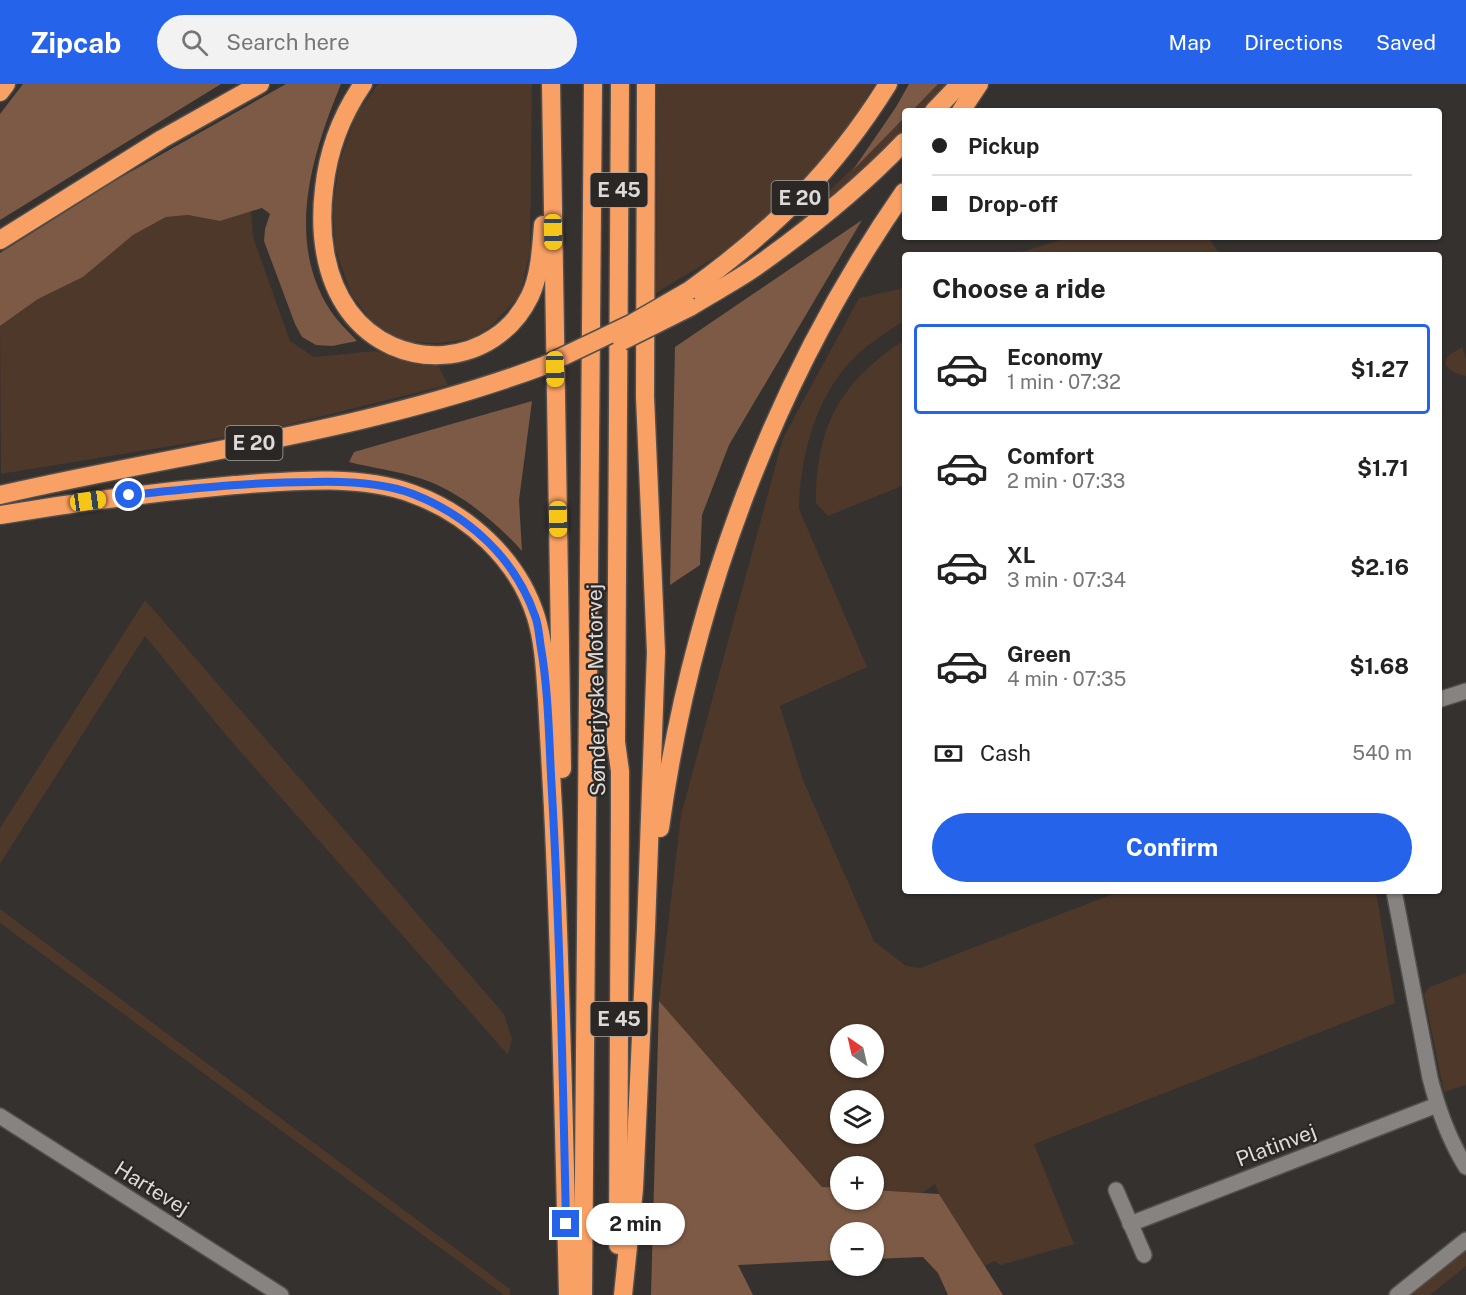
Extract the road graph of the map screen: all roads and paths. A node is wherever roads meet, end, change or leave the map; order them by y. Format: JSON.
{"nodes":[{"id":1,"x":6,"y":84,"type":"edge"},
{"id":2,"x":260,"y":84,"type":"edge"},
{"id":3,"x":363,"y":84,"type":"edge"},
{"id":4,"x":551,"y":84,"type":"edge"},
{"id":5,"x":593,"y":84,"type":"edge"},
{"id":6,"x":620,"y":84,"type":"edge"},
{"id":7,"x":646,"y":84,"type":"edge"},
{"id":8,"x":888,"y":84,"type":"edge"},
{"id":9,"x":960,"y":84,"type":"edge"},
{"id":10,"x":979,"y":84,"type":"edge"},
{"id":11,"x":0,"y":92,"type":"edge"},
{"id":12,"x":937,"y":108,"type":"edge"},
{"id":13,"x":963,"y":108,"type":"edge"},
{"id":14,"x":551,"y":118,"type":"junction"},
{"id":15,"x":902,"y":144,"type":"edge"},
{"id":16,"x":902,"y":195,"type":"edge"},
{"id":17,"x":0,"y":240,"type":"edge"},
{"id":18,"x":690,"y":298,"type":"junction"},
{"id":19,"x":0,"y":495,"type":"edge"},
{"id":20,"x":0,"y":515,"type":"edge"},
{"id":21,"x":1466,"y":691,"type":"edge"},
{"id":22,"x":1442,"y":699,"type":"edge"},
{"id":23,"x":1395,"y":894,"type":"edge"},
{"id":24,"x":646,"y":928,"type":"junction"},
{"id":25,"x":560,"y":941,"type":"junction"},
{"id":26,"x":1437,"y":1105,"type":"junction"},
{"id":27,"x":0,"y":1116,"type":"edge"},
{"id":28,"x":1466,"y":1167,"type":"edge"},
{"id":29,"x":1116,"y":1190,"type":"dead end"},
{"id":30,"x":1130,"y":1224,"type":"junction"},
{"id":31,"x":1466,"y":1240,"type":"edge"},
{"id":32,"x":1144,"y":1255,"type":"dead end"},
{"id":33,"x":281,"y":1295,"type":"edge"},
{"id":34,"x":568,"y":1295,"type":"edge"},
{"id":35,"x":584,"y":1295,"type":"edge"},
{"id":36,"x":617,"y":1295,"type":"edge"},
{"id":37,"x":623,"y":1295,"type":"edge"},
{"id":38,"x":1397,"y":1295,"type":"edge"}],
"edges":[{"from":1,"to":11,"type":"highway"},
{"from":2,"to":17,"type":"highway"},
{"from":3,"to":14,"type":"highway"},
{"from":4,"to":14,"type":"highway"},
{"from":5,"to":35,"type":"highway","name":"Sønderjyske Motorvej","number":"E 45"},
{"from":6,"to":36,"type":"highway","name":"Sønderjyske Motorvej","number":"E 45"},
{"from":7,"to":24,"type":"highway"},
{"from":8,"to":18,"type":"highway","number":"E 20"},
{"from":9,"to":12,"type":"highway"},
{"from":10,"to":13,"type":"highway"},
{"from":14,"to":25,"type":"highway"},
{"from":15,"to":18,"type":"highway"},
{"from":16,"to":24,"type":"highway"},
{"from":18,"to":19,"type":"highway","number":"E 20","bridge":true},
{"from":20,"to":25,"type":"highway"},
{"from":21,"to":22,"type":"street"},
{"from":23,"to":26,"type":"street"},
{"from":24,"to":37,"type":"highway"},
{"from":25,"to":34,"type":"highway"},
{"from":26,"to":28,"type":"street"},
{"from":26,"to":30,"type":"street","name":"Platinvej"},
{"from":27,"to":33,"type":"street","name":"Hartevej"},
{"from":29,"to":30,"type":"street"},
{"from":30,"to":32,"type":"street"},
{"from":31,"to":38,"type":"street"}]}
